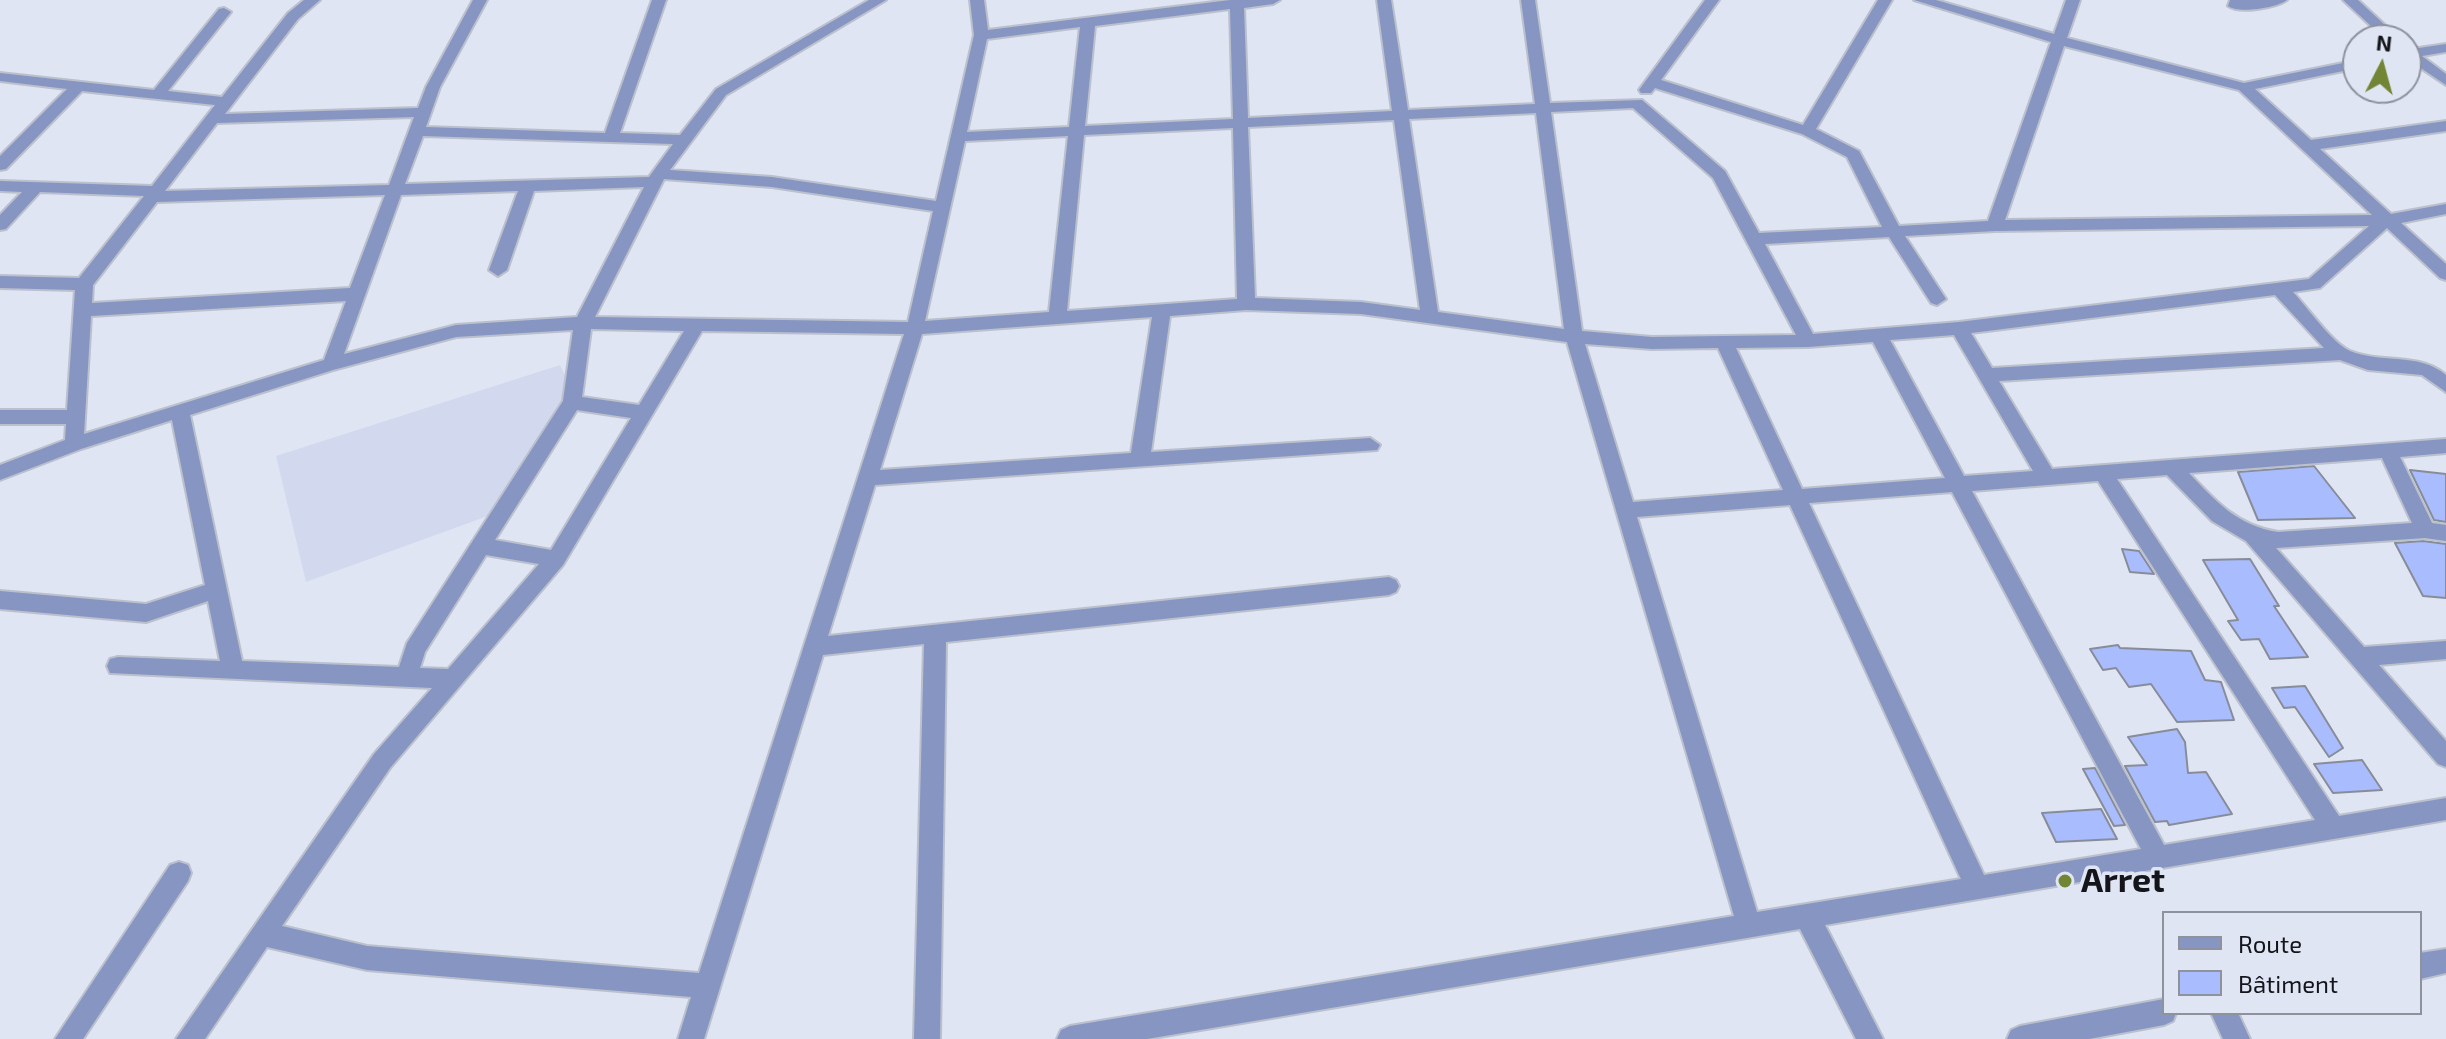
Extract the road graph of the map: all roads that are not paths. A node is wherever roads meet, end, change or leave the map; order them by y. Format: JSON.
{"nodes":[{"id":1,"x":313,"y":0,"type":"edge"},
{"id":2,"x":480,"y":0,"type":"edge"},
{"id":3,"x":659,"y":0,"type":"edge"},
{"id":4,"x":879,"y":0,"type":"edge"},
{"id":5,"x":977,"y":0,"type":"edge"},
{"id":6,"x":1273,"y":0,"type":"edge"},
{"id":7,"x":1384,"y":0,"type":"edge"},
{"id":8,"x":1528,"y":0,"type":"edge"},
{"id":9,"x":1712,"y":0,"type":"edge"},
{"id":10,"x":1885,"y":0,"type":"edge"},
{"id":11,"x":1921,"y":0,"type":"edge"},
{"id":12,"x":2073,"y":0,"type":"edge"},
{"id":13,"x":2237,"y":0,"type":"edge"},
{"id":14,"x":2280,"y":0,"type":"edge"},
{"id":15,"x":2350,"y":0,"type":"edge"},
{"id":16,"x":1237,"y":2,"type":"edge"},
{"id":17,"x":1169,"y":6,"type":"edge"},
{"id":18,"x":224,"y":12,"type":"dead end"},
{"id":19,"x":1088,"y":22,"type":"junction"},
{"id":20,"x":2376,"y":24,"type":"edge"},
{"id":21,"x":981,"y":35,"type":"junction"},
{"id":22,"x":2059,"y":40,"type":"junction"},
{"id":23,"x":2446,"y":48,"type":"edge"},
{"id":24,"x":2422,"y":51,"type":"edge"},
{"id":25,"x":2422,"y":64,"type":"edge"},
{"id":26,"x":2342,"y":67,"type":"edge"},
{"id":27,"x":0,"y":77,"type":"edge"},
{"id":28,"x":2446,"y":81,"type":"edge"},
{"id":29,"x":1652,"y":82,"type":"junction"},
{"id":30,"x":78,"y":86,"type":"junction"},
{"id":31,"x":2244,"y":87,"type":"junction"},
{"id":32,"x":157,"y":95,"type":"junction"},
{"id":33,"x":225,"y":102,"type":"junction"},
{"id":34,"x":1637,"y":103,"type":"junction"},
{"id":35,"x":1543,"y":108,"type":"junction"},
{"id":36,"x":422,"y":112,"type":"junction"},
{"id":37,"x":1401,"y":115,"type":"junction"},
{"id":38,"x":212,"y":119,"type":"junction"},
{"id":39,"x":1241,"y":123,"type":"junction"},
{"id":40,"x":2446,"y":126,"type":"edge"},
{"id":41,"x":415,"y":131,"type":"junction"},
{"id":42,"x":1077,"y":131,"type":"junction"},
{"id":43,"x":1807,"y":131,"type":"junction"},
{"id":44,"x":958,"y":137,"type":"junction"},
{"id":45,"x":611,"y":138,"type":"junction"},
{"id":46,"x":685,"y":140,"type":"junction"},
{"id":47,"x":2306,"y":146,"type":"junction"},
{"id":48,"x":0,"y":165,"type":"edge"},
{"id":49,"x":657,"y":178,"type":"junction"},
{"id":50,"x":0,"y":186,"type":"edge"},
{"id":51,"x":528,"y":186,"type":"junction"},
{"id":52,"x":36,"y":187,"type":"junction"},
{"id":53,"x":393,"y":191,"type":"junction"},
{"id":54,"x":154,"y":194,"type":"junction"},
{"id":55,"x":942,"y":207,"type":"junction"},
{"id":56,"x":2446,"y":209,"type":"edge"},
{"id":57,"x":2386,"y":220,"type":"junction"},
{"id":58,"x":0,"y":225,"type":"edge"},
{"id":59,"x":1995,"y":226,"type":"junction"},
{"id":60,"x":1893,"y":231,"type":"junction"},
{"id":61,"x":1754,"y":239,"type":"junction"},
{"id":62,"x":498,"y":270,"type":"dead end"},
{"id":63,"x":2446,"y":274,"type":"edge"},
{"id":64,"x":0,"y":282,"type":"edge"},
{"id":65,"x":84,"y":284,"type":"junction"},
{"id":66,"x":2279,"y":288,"type":"junction"},
{"id":67,"x":356,"y":294,"type":"junction"},
{"id":68,"x":1937,"y":299,"type":"dead end"},
{"id":69,"x":1246,"y":304,"type":"junction"},
{"id":70,"x":83,"y":310,"type":"junction"},
{"id":71,"x":1162,"y":310,"type":"junction"},
{"id":72,"x":1430,"y":316,"type":"junction"},
{"id":73,"x":1057,"y":319,"type":"junction"},
{"id":74,"x":583,"y":323,"type":"junction"},
{"id":75,"x":697,"y":324,"type":"junction"},
{"id":76,"x":915,"y":328,"type":"junction"},
{"id":77,"x":1959,"y":328,"type":"junction"},
{"id":78,"x":1877,"y":333,"type":"junction"},
{"id":79,"x":1574,"y":337,"type":"junction"},
{"id":80,"x":1808,"y":341,"type":"junction"},
{"id":81,"x":1725,"y":344,"type":"junction"},
{"id":82,"x":2340,"y":354,"type":"junction"},
{"id":83,"x":331,"y":364,"type":"junction"},
{"id":84,"x":1987,"y":375,"type":"junction"},
{"id":85,"x":2446,"y":385,"type":"edge"},
{"id":86,"x":572,"y":402,"type":"junction"},
{"id":87,"x":180,"y":411,"type":"junction"},
{"id":88,"x":644,"y":413,"type":"junction"},
{"id":89,"x":0,"y":417,"type":"edge"},
{"id":90,"x":76,"y":417,"type":"junction"},
{"id":91,"x":74,"y":444,"type":"junction"},
{"id":92,"x":1370,"y":445,"type":"dead end"},
{"id":93,"x":2446,"y":446,"type":"edge"},
{"id":94,"x":2388,"y":451,"type":"junction"},
{"id":95,"x":1140,"y":459,"type":"junction"},
{"id":96,"x":2172,"y":468,"type":"junction"},
{"id":97,"x":0,"y":473,"type":"edge"},
{"id":98,"x":2103,"y":473,"type":"junction"},
{"id":99,"x":868,"y":478,"type":"junction"},
{"id":100,"x":2047,"y":478,"type":"junction"},
{"id":101,"x":1958,"y":484,"type":"junction"},
{"id":102,"x":1797,"y":497,"type":"junction"},
{"id":103,"x":1625,"y":510,"type":"junction"},
{"id":104,"x":2436,"y":532,"type":"edge"},
{"id":105,"x":2255,"y":538,"type":"junction"},
{"id":106,"x":481,"y":546,"type":"junction"},
{"id":107,"x":556,"y":559,"type":"junction"},
{"id":108,"x":1389,"y":586,"type":"dead end"},
{"id":109,"x":216,"y":590,"type":"junction"},
{"id":110,"x":0,"y":600,"type":"edge"},
{"id":111,"x":935,"y":634,"type":"junction"},
{"id":112,"x":815,"y":647,"type":"junction"},
{"id":113,"x":2446,"y":650,"type":"edge"},
{"id":114,"x":2359,"y":657,"type":"junction"},
{"id":115,"x":118,"y":666,"type":"dead end"},
{"id":116,"x":233,"y":670,"type":"junction"},
{"id":117,"x":407,"y":677,"type":"junction"},
{"id":118,"x":454,"y":679,"type":"junction"},
{"id":119,"x":2446,"y":757,"type":"edge"},
{"id":120,"x":2446,"y":809,"type":"edge"},
{"id":121,"x":2334,"y":828,"type":"junction"},
{"id":122,"x":2158,"y":857,"type":"junction"},
{"id":123,"x":179,"y":873,"type":"dead end"},
{"id":124,"x":1977,"y":887,"type":"junction"},
{"id":125,"x":1807,"y":916,"type":"junction"},
{"id":126,"x":1749,"y":925,"type":"junction"},
{"id":127,"x":262,"y":934,"type":"junction"},
{"id":128,"x":2446,"y":961,"type":"edge"},
{"id":129,"x":2422,"y":966,"type":"edge"},
{"id":130,"x":708,"y":986,"type":"junction"},
{"id":131,"x":2162,"y":1012,"type":"edge"},
{"id":132,"x":2225,"y":1015,"type":"edge"},
{"id":133,"x":68,"y":1039,"type":"edge"},
{"id":134,"x":189,"y":1039,"type":"edge"},
{"id":135,"x":691,"y":1039,"type":"edge"},
{"id":136,"x":927,"y":1039,"type":"edge"},
{"id":137,"x":1070,"y":1039,"type":"edge"},
{"id":138,"x":1870,"y":1039,"type":"edge"},
{"id":139,"x":2020,"y":1039,"type":"edge"},
{"id":140,"x":2237,"y":1039,"type":"edge"}],
"edges":[{"from":1,"to":33,"type":"street"},
{"from":2,"to":36,"type":"street"},
{"from":3,"to":45,"type":"street"},
{"from":4,"to":46,"type":"street"},
{"from":5,"to":21,"type":"street"},
{"from":6,"to":16,"type":"street"},
{"from":7,"to":37,"type":"street"},
{"from":8,"to":35,"type":"street"},
{"from":9,"to":29,"type":"street"},
{"from":10,"to":43,"type":"street"},
{"from":11,"to":22,"type":"street"},
{"from":12,"to":22,"type":"street"},
{"from":13,"to":14,"type":"street"},
{"from":15,"to":20,"type":"street"},
{"from":16,"to":17,"type":"street"},
{"from":16,"to":39,"type":"street"},
{"from":17,"to":19,"type":"street"},
{"from":18,"to":32,"type":"street"},
{"from":19,"to":21,"type":"street"},
{"from":19,"to":42,"type":"street"},
{"from":21,"to":44,"type":"street"},
{"from":22,"to":31,"type":"street"},
{"from":22,"to":59,"type":"street"},
{"from":23,"to":24,"type":"street"},
{"from":25,"to":28,"type":"street"},
{"from":26,"to":31,"type":"street"},
{"from":27,"to":30,"type":"street"},
{"from":29,"to":34,"type":"street"},
{"from":29,"to":43,"type":"street"},
{"from":30,"to":32,"type":"street"},
{"from":30,"to":48,"type":"street"},
{"from":31,"to":47,"type":"street"},
{"from":32,"to":33,"type":"street"},
{"from":33,"to":38,"type":"street"},
{"from":34,"to":35,"type":"street"},
{"from":34,"to":61,"type":"street"},
{"from":35,"to":37,"type":"street"},
{"from":35,"to":79,"type":"street"},
{"from":36,"to":38,"type":"street"},
{"from":36,"to":41,"type":"street"},
{"from":37,"to":39,"type":"street"},
{"from":37,"to":72,"type":"street"},
{"from":38,"to":54,"type":"street"},
{"from":39,"to":42,"type":"street"},
{"from":39,"to":69,"type":"street"},
{"from":40,"to":47,"type":"street"},
{"from":41,"to":45,"type":"street"},
{"from":41,"to":53,"type":"street"},
{"from":42,"to":44,"type":"street"},
{"from":42,"to":73,"type":"street"},
{"from":43,"to":60,"type":"street"},
{"from":44,"to":55,"type":"street"},
{"from":45,"to":46,"type":"street"},
{"from":46,"to":49,"type":"street"},
{"from":47,"to":57,"type":"street"},
{"from":49,"to":51,"type":"street"},
{"from":49,"to":55,"type":"street"},
{"from":49,"to":74,"type":"street"},
{"from":50,"to":52,"type":"street"},
{"from":51,"to":53,"type":"street"},
{"from":51,"to":62,"type":"street"},
{"from":52,"to":54,"type":"street"},
{"from":52,"to":58,"type":"street"},
{"from":53,"to":54,"type":"street"},
{"from":53,"to":67,"type":"street"},
{"from":54,"to":65,"type":"street"},
{"from":55,"to":76,"type":"street"},
{"from":56,"to":57,"type":"street"},
{"from":57,"to":59,"type":"street"},
{"from":57,"to":63,"type":"street"},
{"from":57,"to":66,"type":"street"},
{"from":59,"to":60,"type":"street"},
{"from":60,"to":61,"type":"street"},
{"from":60,"to":68,"type":"street"},
{"from":61,"to":80,"type":"street"},
{"from":64,"to":65,"type":"street"},
{"from":65,"to":70,"type":"street"},
{"from":66,"to":77,"type":"street"},
{"from":66,"to":82,"type":"street"},
{"from":67,"to":70,"type":"street"},
{"from":67,"to":83,"type":"street"},
{"from":69,"to":71,"type":"street"},
{"from":69,"to":72,"type":"street"},
{"from":70,"to":90,"type":"street"},
{"from":71,"to":73,"type":"street"},
{"from":71,"to":95,"type":"street"},
{"from":72,"to":79,"type":"street"},
{"from":73,"to":76,"type":"street"},
{"from":74,"to":75,"type":"street"},
{"from":74,"to":83,"type":"street"},
{"from":74,"to":86,"type":"street"},
{"from":75,"to":76,"type":"street"},
{"from":75,"to":88,"type":"street"},
{"from":76,"to":99,"type":"street"},
{"from":77,"to":78,"type":"street"},
{"from":77,"to":84,"type":"street"},
{"from":78,"to":80,"type":"street"},
{"from":78,"to":101,"type":"street"},
{"from":79,"to":81,"type":"street"},
{"from":79,"to":103,"type":"street"},
{"from":80,"to":81,"type":"street"},
{"from":81,"to":102,"type":"street"},
{"from":82,"to":84,"type":"street"},
{"from":82,"to":85,"type":"street"},
{"from":83,"to":87,"type":"street"},
{"from":84,"to":100,"type":"street"},
{"from":86,"to":88,"type":"street"},
{"from":86,"to":106,"type":"street"},
{"from":87,"to":91,"type":"street"},
{"from":87,"to":109,"type":"street"},
{"from":88,"to":107,"type":"street"},
{"from":89,"to":90,"type":"street"},
{"from":90,"to":91,"type":"street"},
{"from":91,"to":97,"type":"street"},
{"from":92,"to":95,"type":"street"},
{"from":93,"to":94,"type":"street"},
{"from":94,"to":96,"type":"street"},
{"from":94,"to":104,"type":"street"},
{"from":95,"to":99,"type":"street"},
{"from":96,"to":98,"type":"street"},
{"from":96,"to":105,"type":"street"},
{"from":98,"to":100,"type":"street"},
{"from":98,"to":121,"type":"street"},
{"from":99,"to":112,"type":"street"},
{"from":100,"to":101,"type":"street"},
{"from":101,"to":102,"type":"street"},
{"from":101,"to":122,"type":"street"},
{"from":102,"to":103,"type":"street"},
{"from":102,"to":124,"type":"street"},
{"from":103,"to":126,"type":"street"},
{"from":104,"to":105,"type":"street"},
{"from":105,"to":114,"type":"street"},
{"from":106,"to":107,"type":"street"},
{"from":106,"to":117,"type":"street"},
{"from":107,"to":118,"type":"street"},
{"from":108,"to":111,"type":"street"},
{"from":109,"to":110,"type":"street"},
{"from":109,"to":116,"type":"street"},
{"from":111,"to":112,"type":"street"},
{"from":111,"to":136,"type":"street"},
{"from":112,"to":130,"type":"street"},
{"from":113,"to":114,"type":"street"},
{"from":114,"to":119,"type":"street"},
{"from":115,"to":116,"type":"street"},
{"from":116,"to":117,"type":"street"},
{"from":117,"to":118,"type":"street"},
{"from":118,"to":127,"type":"street"},
{"from":120,"to":121,"type":"street"},
{"from":121,"to":122,"type":"street"},
{"from":122,"to":124,"type":"street"},
{"from":123,"to":133,"type":"street"},
{"from":124,"to":125,"type":"street"},
{"from":125,"to":126,"type":"street"},
{"from":125,"to":138,"type":"street"},
{"from":126,"to":137,"type":"street"},
{"from":127,"to":130,"type":"street"},
{"from":127,"to":134,"type":"street"},
{"from":128,"to":129,"type":"street"},
{"from":130,"to":135,"type":"street"},
{"from":131,"to":139,"type":"street"},
{"from":132,"to":140,"type":"street"}]}
